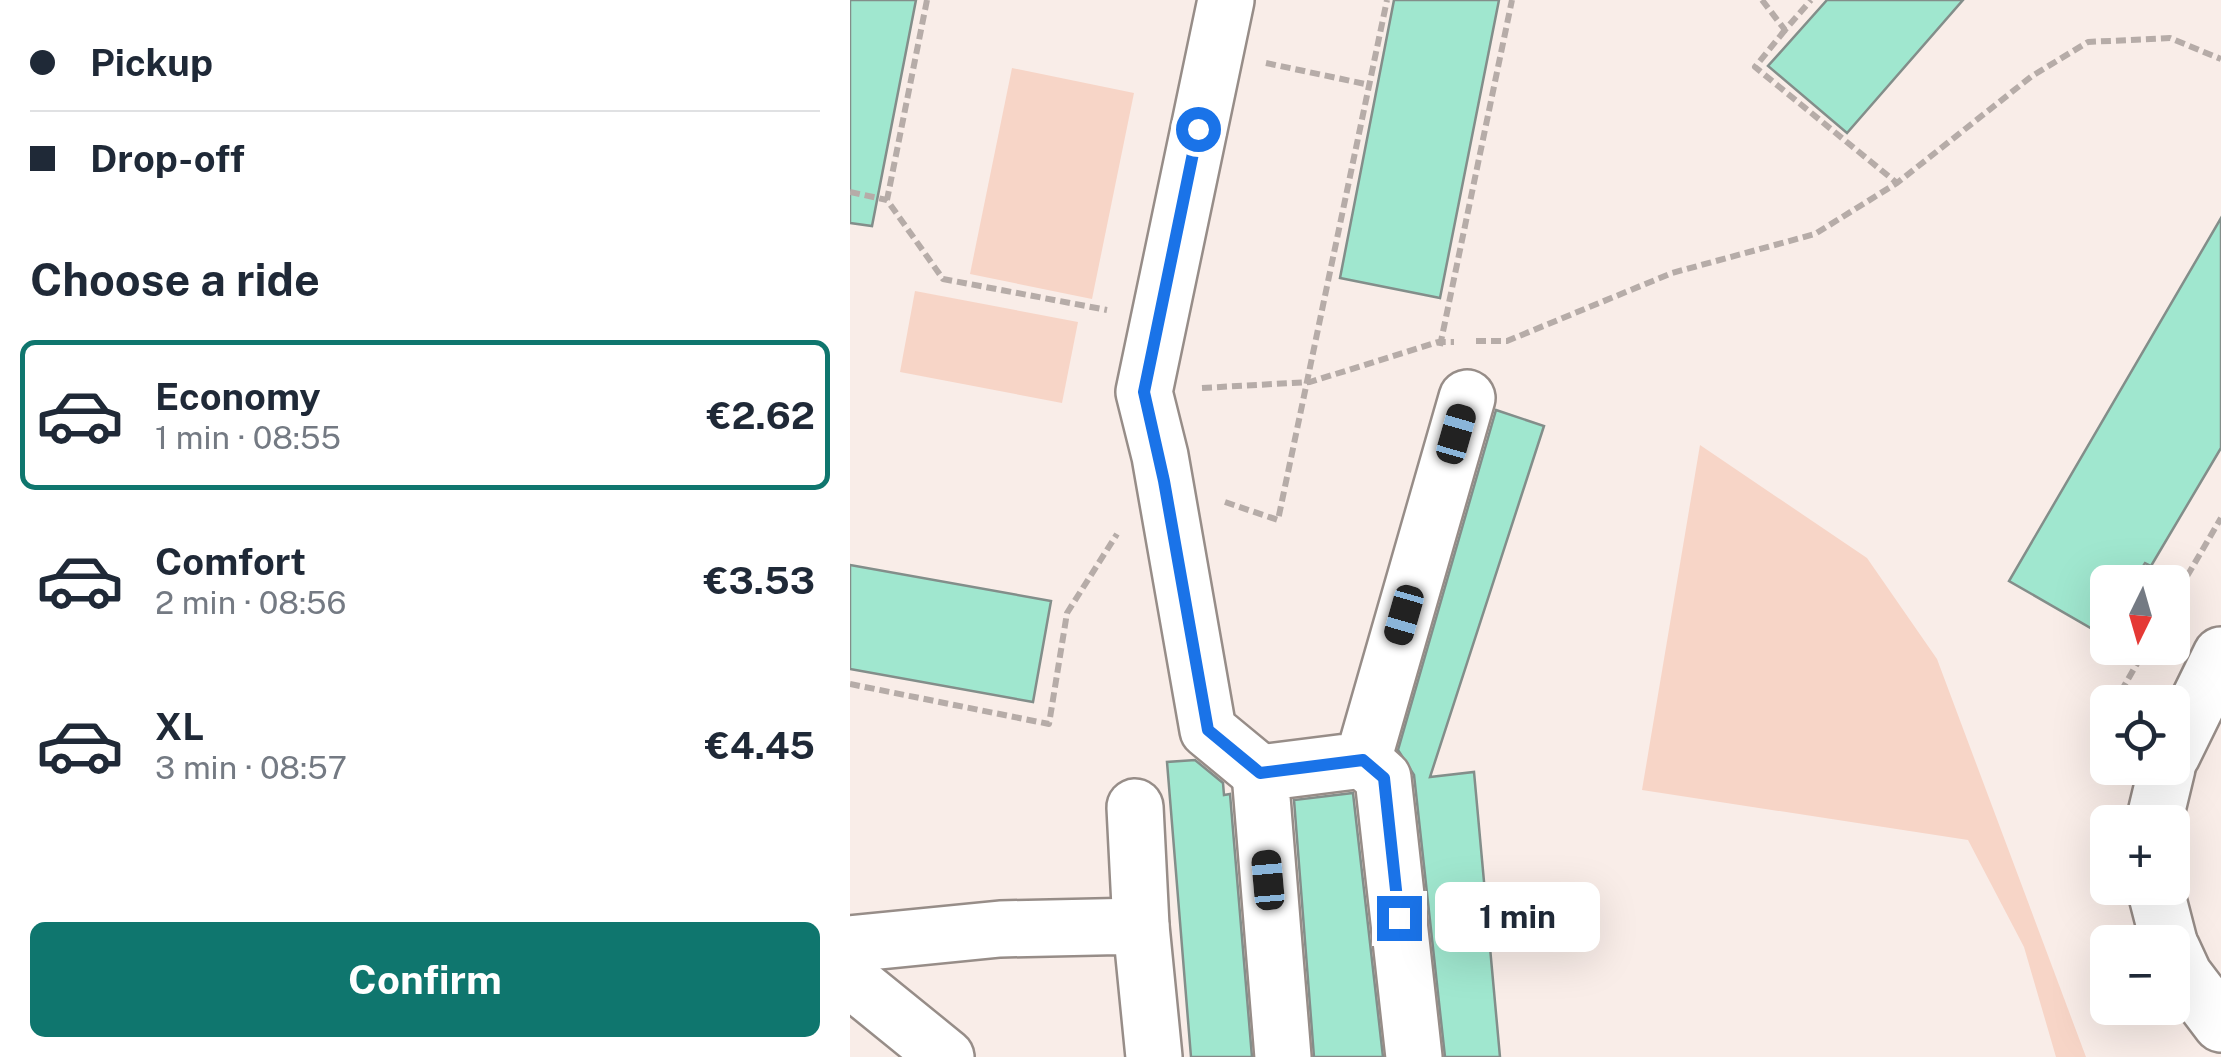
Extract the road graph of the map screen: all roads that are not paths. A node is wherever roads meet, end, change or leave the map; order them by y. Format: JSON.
{"nodes":[{"id":1,"x":1226,"y":0,"type":"edge"},
{"id":2,"x":1467,"y":398,"type":"road end"},
{"id":3,"x":2221,"y":655,"type":"edge"},
{"id":4,"x":2190,"y":718,"type":"edge"},
{"id":5,"x":1363,"y":760,"type":"junction"},
{"id":6,"x":1260,"y":773,"type":"junction"},
{"id":7,"x":1134,"y":807,"type":"dead end"},
{"id":8,"x":1141,"y":926,"type":"junction"},
{"id":9,"x":850,"y":944,"type":"edge"},
{"id":10,"x":850,"y":979,"type":"edge"},
{"id":11,"x":2190,"y":983,"type":"edge"},
{"id":12,"x":2221,"y":1024,"type":"edge"},
{"id":13,"x":946,"y":1057,"type":"edge"},
{"id":14,"x":1154,"y":1057,"type":"edge"},
{"id":15,"x":1283,"y":1057,"type":"edge"},
{"id":16,"x":1414,"y":1057,"type":"edge"}],
"edges":[{"from":1,"to":6,"type":"street"},
{"from":2,"to":5,"type":"street"},
{"from":3,"to":4,"type":"street"},
{"from":5,"to":6,"type":"street"},
{"from":5,"to":16,"type":"street"},
{"from":6,"to":15,"type":"street"},
{"from":7,"to":8,"type":"street"},
{"from":8,"to":9,"type":"street"},
{"from":8,"to":14,"type":"street"},
{"from":10,"to":13,"type":"street"},
{"from":11,"to":12,"type":"street"}]}
